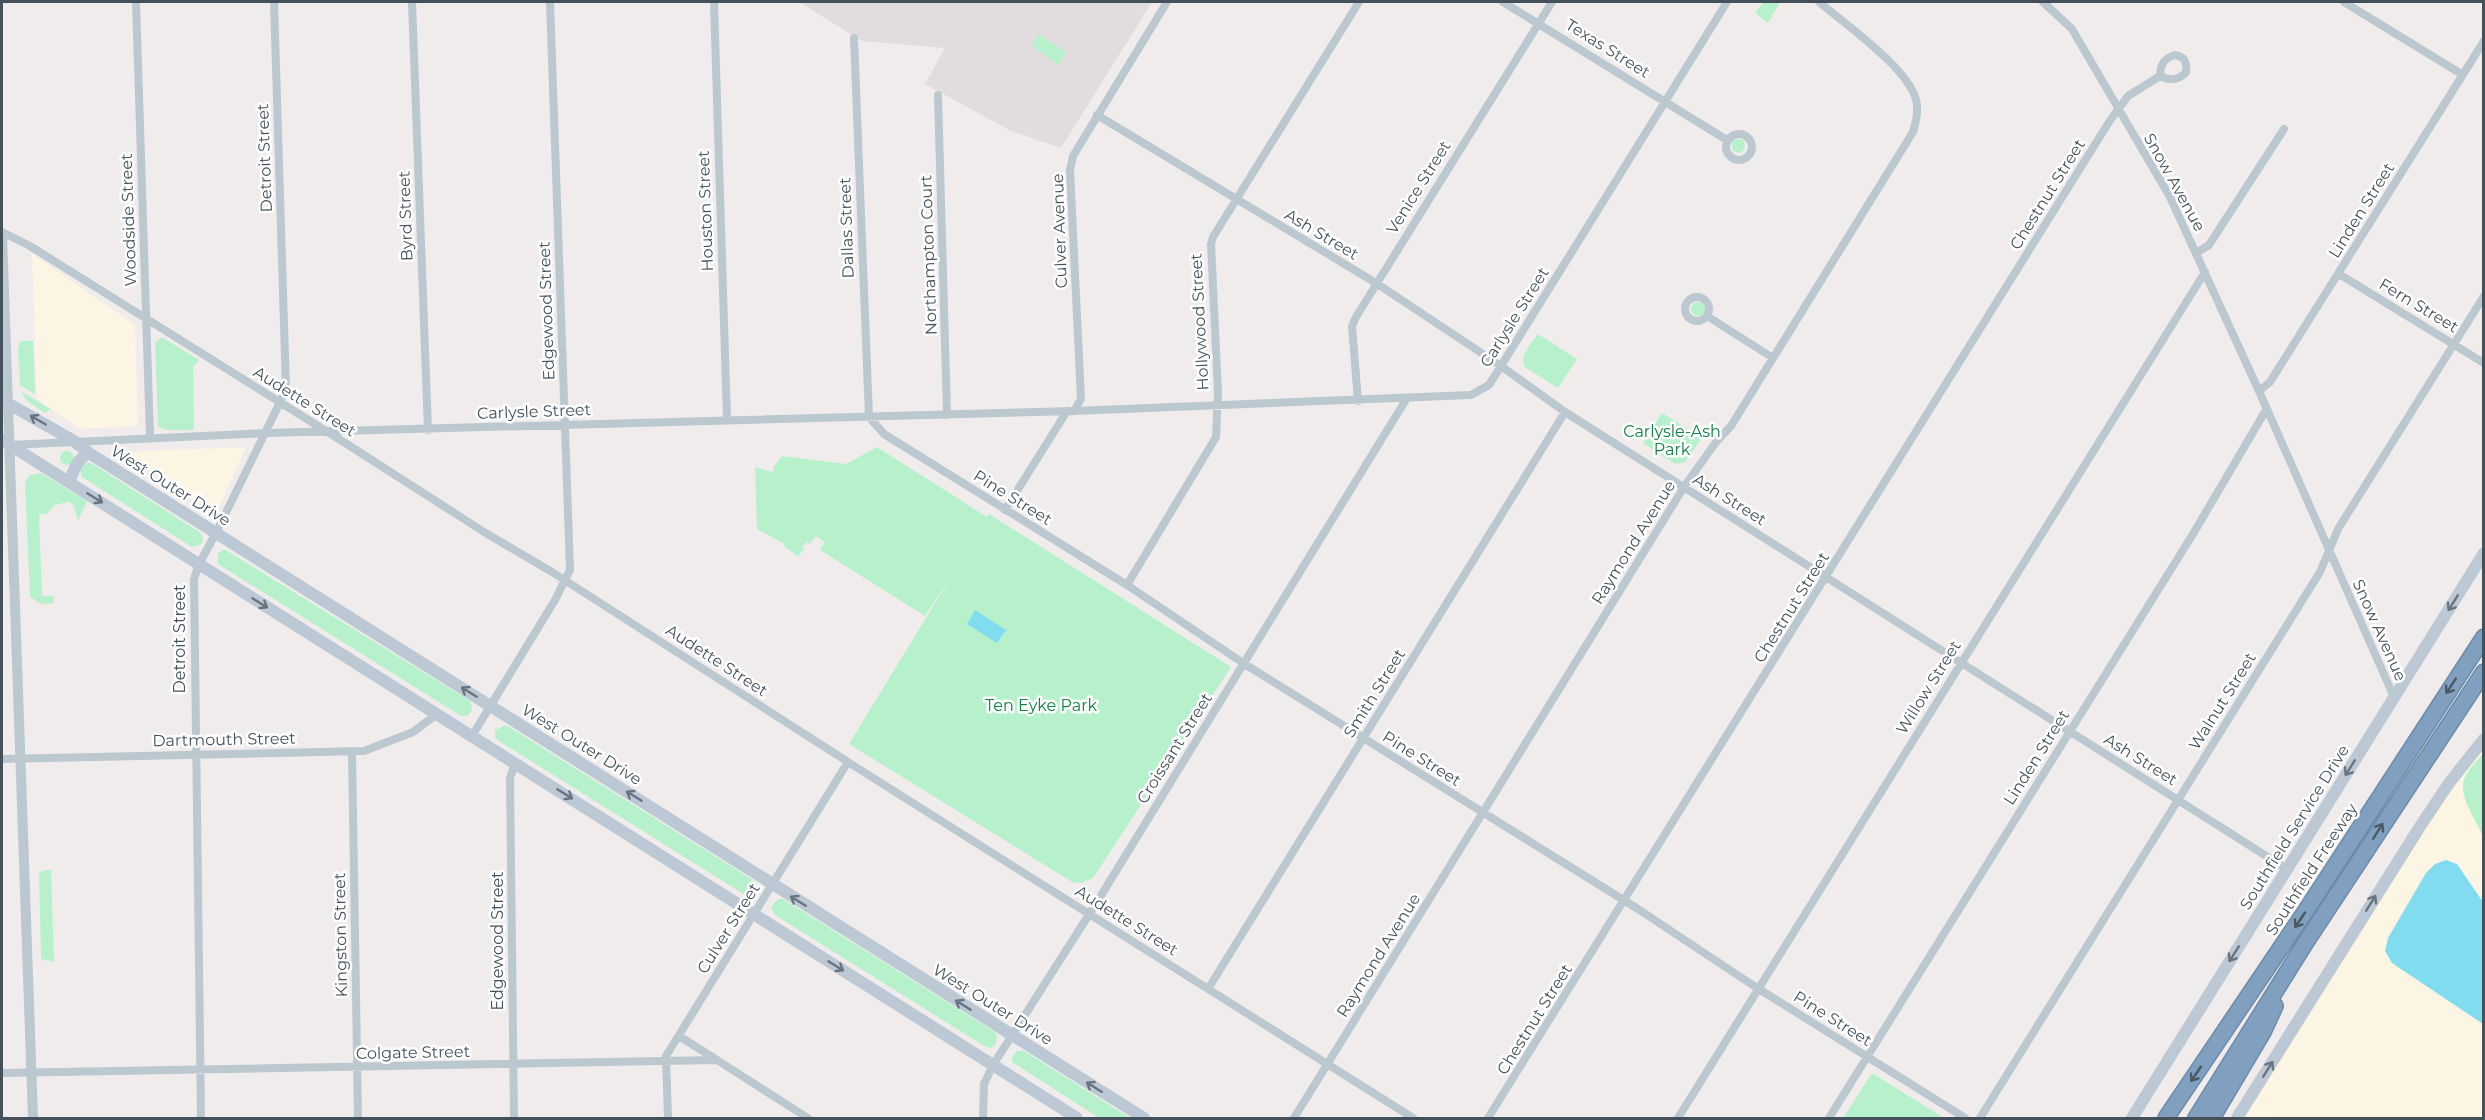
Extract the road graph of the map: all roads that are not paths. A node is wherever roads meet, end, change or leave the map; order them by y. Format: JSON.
{"nodes":[{"id":1,"x":136,"y":2,"type":"edge"},
{"id":2,"x":274,"y":2,"type":"edge"},
{"id":3,"x":412,"y":2,"type":"edge"},
{"id":4,"x":550,"y":2,"type":"edge"},
{"id":5,"x":714,"y":2,"type":"edge"},
{"id":6,"x":1167,"y":2,"type":"edge"},
{"id":7,"x":1359,"y":2,"type":"edge"},
{"id":8,"x":1503,"y":2,"type":"edge"},
{"id":9,"x":1552,"y":2,"type":"edge"},
{"id":10,"x":1727,"y":2,"type":"edge"},
{"id":11,"x":1819,"y":2,"type":"edge"},
{"id":12,"x":2043,"y":2,"type":"edge"},
{"id":13,"x":2344,"y":2,"type":"edge"},
{"id":14,"x":1539,"y":22,"type":"junction"},
{"id":15,"x":854,"y":38,"type":"dead end"},
{"id":16,"x":2484,"y":41,"type":"edge"},
{"id":17,"x":2463,"y":75,"type":"junction"},
{"id":18,"x":2160,"y":76,"type":"dead end"},
{"id":19,"x":938,"y":95,"type":"dead end"},
{"id":20,"x":1665,"y":102,"type":"junction"},
{"id":21,"x":2118,"y":110,"type":"junction"},
{"id":22,"x":1097,"y":115,"type":"junction"},
{"id":23,"x":2284,"y":129,"type":"dead end"},
{"id":24,"x":1727,"y":140,"type":"dead end"},
{"id":25,"x":1236,"y":200,"type":"junction"},
{"id":26,"x":2,"y":234,"type":"edge"},
{"id":27,"x":2196,"y":253,"type":"junction"},
{"id":28,"x":2205,"y":272,"type":"junction"},
{"id":29,"x":2339,"y":274,"type":"junction"},
{"id":30,"x":1376,"y":283,"type":"junction"},
{"id":31,"x":2484,"y":296,"type":"edge"},
{"id":32,"x":1707,"y":316,"type":"dead end"},
{"id":33,"x":147,"y":320,"type":"junction"},
{"id":34,"x":2454,"y":344,"type":"junction"},
{"id":35,"x":1773,"y":358,"type":"junction"},
{"id":36,"x":2484,"y":363,"type":"edge"},
{"id":37,"x":1501,"y":366,"type":"junction"},
{"id":38,"x":2259,"y":391,"type":"junction"},
{"id":39,"x":1407,"y":398,"type":"junction"},
{"id":40,"x":1358,"y":401,"type":"junction"},
{"id":41,"x":5,"y":402,"type":"edge"},
{"id":42,"x":281,"y":404,"type":"junction"},
{"id":43,"x":1217,"y":405,"type":"junction"},
{"id":44,"x":2266,"y":410,"type":"junction"},
{"id":45,"x":1071,"y":411,"type":"junction"},
{"id":46,"x":1565,"y":412,"type":"junction"},
{"id":47,"x":947,"y":415,"type":"junction"},
{"id":48,"x":869,"y":417,"type":"junction"},
{"id":49,"x":727,"y":420,"type":"junction"},
{"id":50,"x":565,"y":425,"type":"junction"},
{"id":51,"x":428,"y":430,"type":"junction"},
{"id":52,"x":266,"y":433,"type":"junction"},
{"id":53,"x":328,"y":433,"type":"junction"},
{"id":54,"x":150,"y":437,"type":"junction"},
{"id":55,"x":74,"y":441,"type":"junction"},
{"id":56,"x":4,"y":443,"type":"edge"},
{"id":57,"x":89,"y":453,"type":"junction"},
{"id":58,"x":69,"y":482,"type":"junction"},
{"id":59,"x":1684,"y":487,"type":"junction"},
{"id":60,"x":1005,"y":510,"type":"junction"},
{"id":61,"x":216,"y":533,"type":"junction"},
{"id":62,"x":2328,"y":551,"type":"junction"},
{"id":63,"x":2484,"y":553,"type":"edge"},
{"id":64,"x":199,"y":564,"type":"junction"},
{"id":65,"x":1827,"y":577,"type":"junction"},
{"id":66,"x":565,"y":581,"type":"junction"},
{"id":67,"x":1127,"y":585,"type":"junction"},
{"id":68,"x":2484,"y":637,"type":"edge"},
{"id":69,"x":1961,"y":662,"type":"junction"},
{"id":70,"x":1243,"y":663,"type":"junction"},
{"id":71,"x":2484,"y":672,"type":"edge"},
{"id":72,"x":2394,"y":698,"type":"junction"},
{"id":73,"x":489,"y":705,"type":"junction"},
{"id":74,"x":437,"y":714,"type":"junction"},
{"id":75,"x":2070,"y":731,"type":"junction"},
{"id":76,"x":472,"y":736,"type":"junction"},
{"id":77,"x":2484,"y":738,"type":"edge"},
{"id":78,"x":1363,"y":739,"type":"junction"},
{"id":79,"x":352,"y":752,"type":"junction"},
{"id":80,"x":195,"y":756,"type":"junction"},
{"id":81,"x":2,"y":759,"type":"edge"},
{"id":82,"x":21,"y":759,"type":"junction"},
{"id":83,"x":848,"y":762,"type":"junction"},
{"id":84,"x":515,"y":763,"type":"junction"},
{"id":85,"x":2178,"y":800,"type":"junction"},
{"id":86,"x":1483,"y":814,"type":"junction"},
{"id":87,"x":2287,"y":869,"type":"junction"},
{"id":88,"x":772,"y":884,"type":"junction"},
{"id":89,"x":1625,"y":902,"type":"junction"},
{"id":90,"x":754,"y":914,"type":"junction"},
{"id":91,"x":1089,"y":914,"type":"junction"},
{"id":92,"x":2306,"y":942,"type":"junction"},
{"id":93,"x":1758,"y":989,"type":"junction"},
{"id":94,"x":1208,"y":990,"type":"junction"},
{"id":95,"x":679,"y":1036,"type":"junction"},
{"id":96,"x":1013,"y":1036,"type":"junction"},
{"id":97,"x":1866,"y":1057,"type":"junction"},
{"id":98,"x":717,"y":1060,"type":"junction"},
{"id":99,"x":667,"y":1061,"type":"junction"},
{"id":100,"x":993,"y":1065,"type":"junction"},
{"id":101,"x":1328,"y":1065,"type":"junction"},
{"id":102,"x":513,"y":1066,"type":"junction"},
{"id":103,"x":357,"y":1068,"type":"junction"},
{"id":104,"x":200,"y":1069,"type":"junction"},
{"id":105,"x":31,"y":1072,"type":"junction"},
{"id":106,"x":2,"y":1073,"type":"edge"},
{"id":107,"x":2167,"y":1117,"type":"edge"},
{"id":108,"x":33,"y":1119,"type":"edge"},
{"id":109,"x":201,"y":1119,"type":"edge"},
{"id":110,"x":358,"y":1119,"type":"edge"},
{"id":111,"x":514,"y":1119,"type":"edge"},
{"id":112,"x":668,"y":1119,"type":"edge"},
{"id":113,"x":808,"y":1119,"type":"edge"},
{"id":114,"x":983,"y":1119,"type":"edge"},
{"id":115,"x":1077,"y":1119,"type":"edge"},
{"id":116,"x":1144,"y":1119,"type":"edge"},
{"id":117,"x":1294,"y":1119,"type":"edge"},
{"id":118,"x":1413,"y":1119,"type":"edge"},
{"id":119,"x":1488,"y":1119,"type":"edge"},
{"id":120,"x":1678,"y":1119,"type":"edge"},
{"id":121,"x":1828,"y":1119,"type":"edge"},
{"id":122,"x":1965,"y":1119,"type":"edge"},
{"id":123,"x":1980,"y":1119,"type":"edge"},
{"id":124,"x":2132,"y":1119,"type":"edge"},
{"id":125,"x":2196,"y":1119,"type":"edge"},
{"id":126,"x":2212,"y":1119,"type":"edge"},
{"id":127,"x":2237,"y":1119,"type":"edge"}],
"edges":[{"from":1,"to":33,"type":"street","name":"Woodside Street"},
{"from":2,"to":42,"type":"street","name":"Detroit Street"},
{"from":3,"to":51,"type":"street","name":"Byrd Street"},
{"from":4,"to":50,"type":"street","name":"Edgewood Street"},
{"from":5,"to":49,"type":"street","name":"Houston Street"},
{"from":6,"to":22,"type":"street","name":"Culver Avenue"},
{"from":7,"to":25,"type":"street","name":"Hollywood Street"},
{"from":8,"to":14,"type":"street","name":"Texas Street"},
{"from":9,"to":14,"type":"street","name":"Venice Street"},
{"from":10,"to":20,"type":"street","name":"Carlysle Street"},
{"from":11,"to":35,"type":"street","name":"Raymond Avenue"},
{"from":12,"to":21,"type":"street","name":"Snow Avenue"},
{"from":13,"to":17,"type":"street"},
{"from":14,"to":20,"type":"street","name":"Texas Street"},
{"from":14,"to":30,"type":"street","name":"Venice Street"},
{"from":15,"to":48,"type":"street","name":"Dallas Street"},
{"from":16,"to":17,"type":"street","name":"Linden Street"},
{"from":17,"to":29,"type":"street","name":"Linden Street"},
{"from":18,"to":21,"type":"street","name":"Chestnut Street"},
{"from":19,"to":47,"type":"street","name":"Northampton Court"},
{"from":20,"to":24,"type":"street","name":"Texas Street"},
{"from":20,"to":37,"type":"street","name":"Carlysle Street"},
{"from":21,"to":27,"type":"street","name":"Snow Avenue"},
{"from":21,"to":65,"type":"street","name":"Chestnut Street"},
{"from":22,"to":25,"type":"street","name":"Ash Street"},
{"from":22,"to":45,"type":"street","name":"Culver Avenue"},
{"from":23,"to":27,"type":"street"},
{"from":25,"to":30,"type":"street","name":"Ash Street"},
{"from":25,"to":43,"type":"street","name":"Hollywood Street"},
{"from":26,"to":33,"type":"street","name":"Audette Street"},
{"from":26,"to":41,"type":"street"},
{"from":27,"to":28,"type":"street","name":"Snow Avenue"},
{"from":28,"to":38,"type":"street","name":"Snow Avenue"},
{"from":28,"to":69,"type":"street","name":"Willow Street"},
{"from":29,"to":34,"type":"street","name":"Fern Street"},
{"from":29,"to":38,"type":"street","name":"Linden Street"},
{"from":30,"to":37,"type":"street","name":"Ash Street"},
{"from":30,"to":40,"type":"street","name":"Venice Street"},
{"from":31,"to":34,"type":"street","name":"Walnut Street"},
{"from":32,"to":35,"type":"street"},
{"from":33,"to":42,"type":"street","name":"Audette Street"},
{"from":33,"to":54,"type":"street","name":"Woodside Street"},
{"from":34,"to":36,"type":"street","name":"Fern Street"},
{"from":34,"to":62,"type":"street","name":"Walnut Street"},
{"from":35,"to":59,"type":"street","name":"Raymond Avenue"},
{"from":37,"to":39,"type":"street","name":"Carlysle Street"},
{"from":37,"to":46,"type":"street","name":"Ash Street"},
{"from":38,"to":44,"type":"street","name":"Snow Avenue"},
{"from":39,"to":40,"type":"street","name":"Carlysle Street"},
{"from":39,"to":70,"type":"street","name":"Croissant Street"},
{"from":40,"to":43,"type":"street","name":"Carlysle Street"},
{"from":55,"to":41,"type":"main road","name":"West Outer Drive","one_way":true},
{"from":41,"to":56,"type":"street"},
{"from":42,"to":52,"type":"street","name":"Detroit Street"},
{"from":42,"to":53,"type":"street","name":"Audette Street"},
{"from":43,"to":45,"type":"street","name":"Carlysle Street"},
{"from":43,"to":67,"type":"street","name":"Hollywood Street"},
{"from":44,"to":62,"type":"street","name":"Snow Avenue"},
{"from":44,"to":75,"type":"street","name":"Linden Street"},
{"from":45,"to":47,"type":"street","name":"Carlysle Street"},
{"from":45,"to":60,"type":"street","name":"Culver Avenue"},
{"from":46,"to":59,"type":"street","name":"Ash Street"},
{"from":46,"to":78,"type":"street","name":"Smith Street"},
{"from":47,"to":48,"type":"street","name":"Carlysle Street"},
{"from":48,"to":49,"type":"street","name":"Carlysle Street"},
{"from":48,"to":60,"type":"street","name":"Pine Street"},
{"from":49,"to":50,"type":"street","name":"Carlysle Street"},
{"from":50,"to":51,"type":"street","name":"Carlysle Street"},
{"from":50,"to":66,"type":"street","name":"Edgewood Street"},
{"from":51,"to":53,"type":"street","name":"Carlysle Street"},
{"from":52,"to":53,"type":"street","name":"Carlysle Street"},
{"from":52,"to":54,"type":"street","name":"Carlysle Street"},
{"from":52,"to":61,"type":"street","name":"Detroit Street"},
{"from":53,"to":66,"type":"street","name":"Audette Street"},
{"from":54,"to":55,"type":"street","name":"Carlysle Street"},
{"from":55,"to":56,"type":"street","name":"Carlysle Street"},
{"from":55,"to":57,"type":"main road","name":"West Outer Drive"},
{"from":56,"to":58,"type":"main road"},
{"from":56,"to":82,"type":"street"},
{"from":57,"to":58,"type":"main road"},
{"from":57,"to":61,"type":"main road","name":"West Outer Drive"},
{"from":58,"to":64,"type":"main road","one_way":true},
{"from":59,"to":65,"type":"street","name":"Ash Street"},
{"from":59,"to":86,"type":"street","name":"Raymond Avenue"},
{"from":60,"to":67,"type":"street","name":"Pine Street"},
{"from":61,"to":64,"type":"street","name":"Detroit Street"},
{"from":73,"to":61,"type":"main road","name":"West Outer Drive","one_way":true},
{"from":62,"to":72,"type":"street","name":"Snow Avenue"},
{"from":62,"to":85,"type":"street","name":"Walnut Street"},
{"from":63,"to":72,"type":"main road","name":"Southfield Service Drive","one_way":true},
{"from":64,"to":74,"type":"main road","one_way":true},
{"from":64,"to":80,"type":"street","name":"Detroit Street"},
{"from":65,"to":69,"type":"street","name":"Ash Street"},
{"from":65,"to":89,"type":"street","name":"Chestnut Street"},
{"from":66,"to":73,"type":"street","name":"Edgewood Street"},
{"from":66,"to":83,"type":"street","name":"Audette Street"},
{"from":67,"to":70,"type":"street","name":"Pine Street"},
{"from":68,"to":107,"type":"highway","name":"Southfield Freeway","one_way":true},
{"from":69,"to":75,"type":"street","name":"Ash Street"},
{"from":69,"to":93,"type":"street","name":"Willow Street"},
{"from":70,"to":78,"type":"street","name":"Pine Street"},
{"from":70,"to":91,"type":"street","name":"Croissant Street"},
{"from":92,"to":71,"type":"highway","one_way":true},
{"from":72,"to":87,"type":"main road","name":"Southfield Service Drive","one_way":true},
{"from":73,"to":76,"type":"street","name":"Edgewood Street"},
{"from":88,"to":73,"type":"main road","name":"West Outer Drive","one_way":true},
{"from":74,"to":76,"type":"main road"},
{"from":74,"to":79,"type":"street","name":"Dartmouth Street"},
{"from":75,"to":85,"type":"street","name":"Ash Street"},
{"from":75,"to":97,"type":"street","name":"Linden Street"},
{"from":76,"to":84,"type":"main road"},
{"from":127,"to":77,"type":"main road","one_way":true},
{"from":78,"to":86,"type":"street","name":"Pine Street"},
{"from":78,"to":94,"type":"street","name":"Smith Street"},
{"from":79,"to":80,"type":"street","name":"Dartmouth Street"},
{"from":79,"to":103,"type":"street","name":"Kingston Street"},
{"from":80,"to":82,"type":"street","name":"Dartmouth Street"},
{"from":80,"to":104,"type":"street","name":"Detroit Street"},
{"from":81,"to":82,"type":"street","name":"Dartmouth Street"},
{"from":82,"to":105,"type":"street"},
{"from":83,"to":88,"type":"street","name":"Culver Street"},
{"from":83,"to":91,"type":"street","name":"Audette Street"},
{"from":84,"to":90,"type":"main road","one_way":true},
{"from":84,"to":102,"type":"street","name":"Edgewood Street"},
{"from":85,"to":87,"type":"street","name":"Ash Street"},
{"from":85,"to":123,"type":"street","name":"Walnut Street"},
{"from":86,"to":89,"type":"street","name":"Pine Street"},
{"from":86,"to":101,"type":"street","name":"Raymond Avenue"},
{"from":87,"to":124,"type":"main road","name":"Southfield Service Drive","one_way":true},
{"from":88,"to":90,"type":"street","name":"Culver Street"},
{"from":96,"to":88,"type":"main road","name":"West Outer Drive","one_way":true},
{"from":89,"to":93,"type":"street","name":"Pine Street"},
{"from":89,"to":119,"type":"street","name":"Chestnut Street"},
{"from":90,"to":95,"type":"street","name":"Culver Street"},
{"from":90,"to":100,"type":"main road","one_way":true},
{"from":91,"to":94,"type":"street","name":"Audette Street"},
{"from":91,"to":96,"type":"street","name":"Croissant Street"},
{"from":92,"to":125,"type":"highway"},
{"from":92,"to":126,"type":"highway"},
{"from":93,"to":97,"type":"street","name":"Pine Street"},
{"from":93,"to":120,"type":"street","name":"Willow Street"},
{"from":94,"to":101,"type":"street","name":"Audette Street"},
{"from":95,"to":98,"type":"street"},
{"from":95,"to":99,"type":"street","name":"Culver Street"},
{"from":96,"to":100,"type":"street","name":"Croissant Street"},
{"from":116,"to":96,"type":"main road","name":"West Outer Drive","one_way":true},
{"from":97,"to":121,"type":"street","name":"Linden Street"},
{"from":97,"to":122,"type":"street","name":"Pine Street"},
{"from":98,"to":99,"type":"street","name":"Colgate Street"},
{"from":98,"to":113,"type":"street"},
{"from":99,"to":102,"type":"street","name":"Colgate Street"},
{"from":99,"to":112,"type":"street","name":"Culver Street"},
{"from":100,"to":114,"type":"street","name":"Croissant Street"},
{"from":100,"to":115,"type":"main road"},
{"from":101,"to":117,"type":"street","name":"Raymond Avenue"},
{"from":101,"to":118,"type":"street","name":"Audette Street"},
{"from":102,"to":103,"type":"street","name":"Colgate Street"},
{"from":102,"to":111,"type":"street","name":"Edgewood Street"},
{"from":103,"to":104,"type":"street","name":"Colgate Street"},
{"from":103,"to":110,"type":"street","name":"Kingston Street"},
{"from":104,"to":105,"type":"street","name":"Colgate Street"},
{"from":104,"to":109,"type":"street","name":"Detroit Street"},
{"from":105,"to":106,"type":"street","name":"Colgate Street"},
{"from":105,"to":108,"type":"street"}]}
